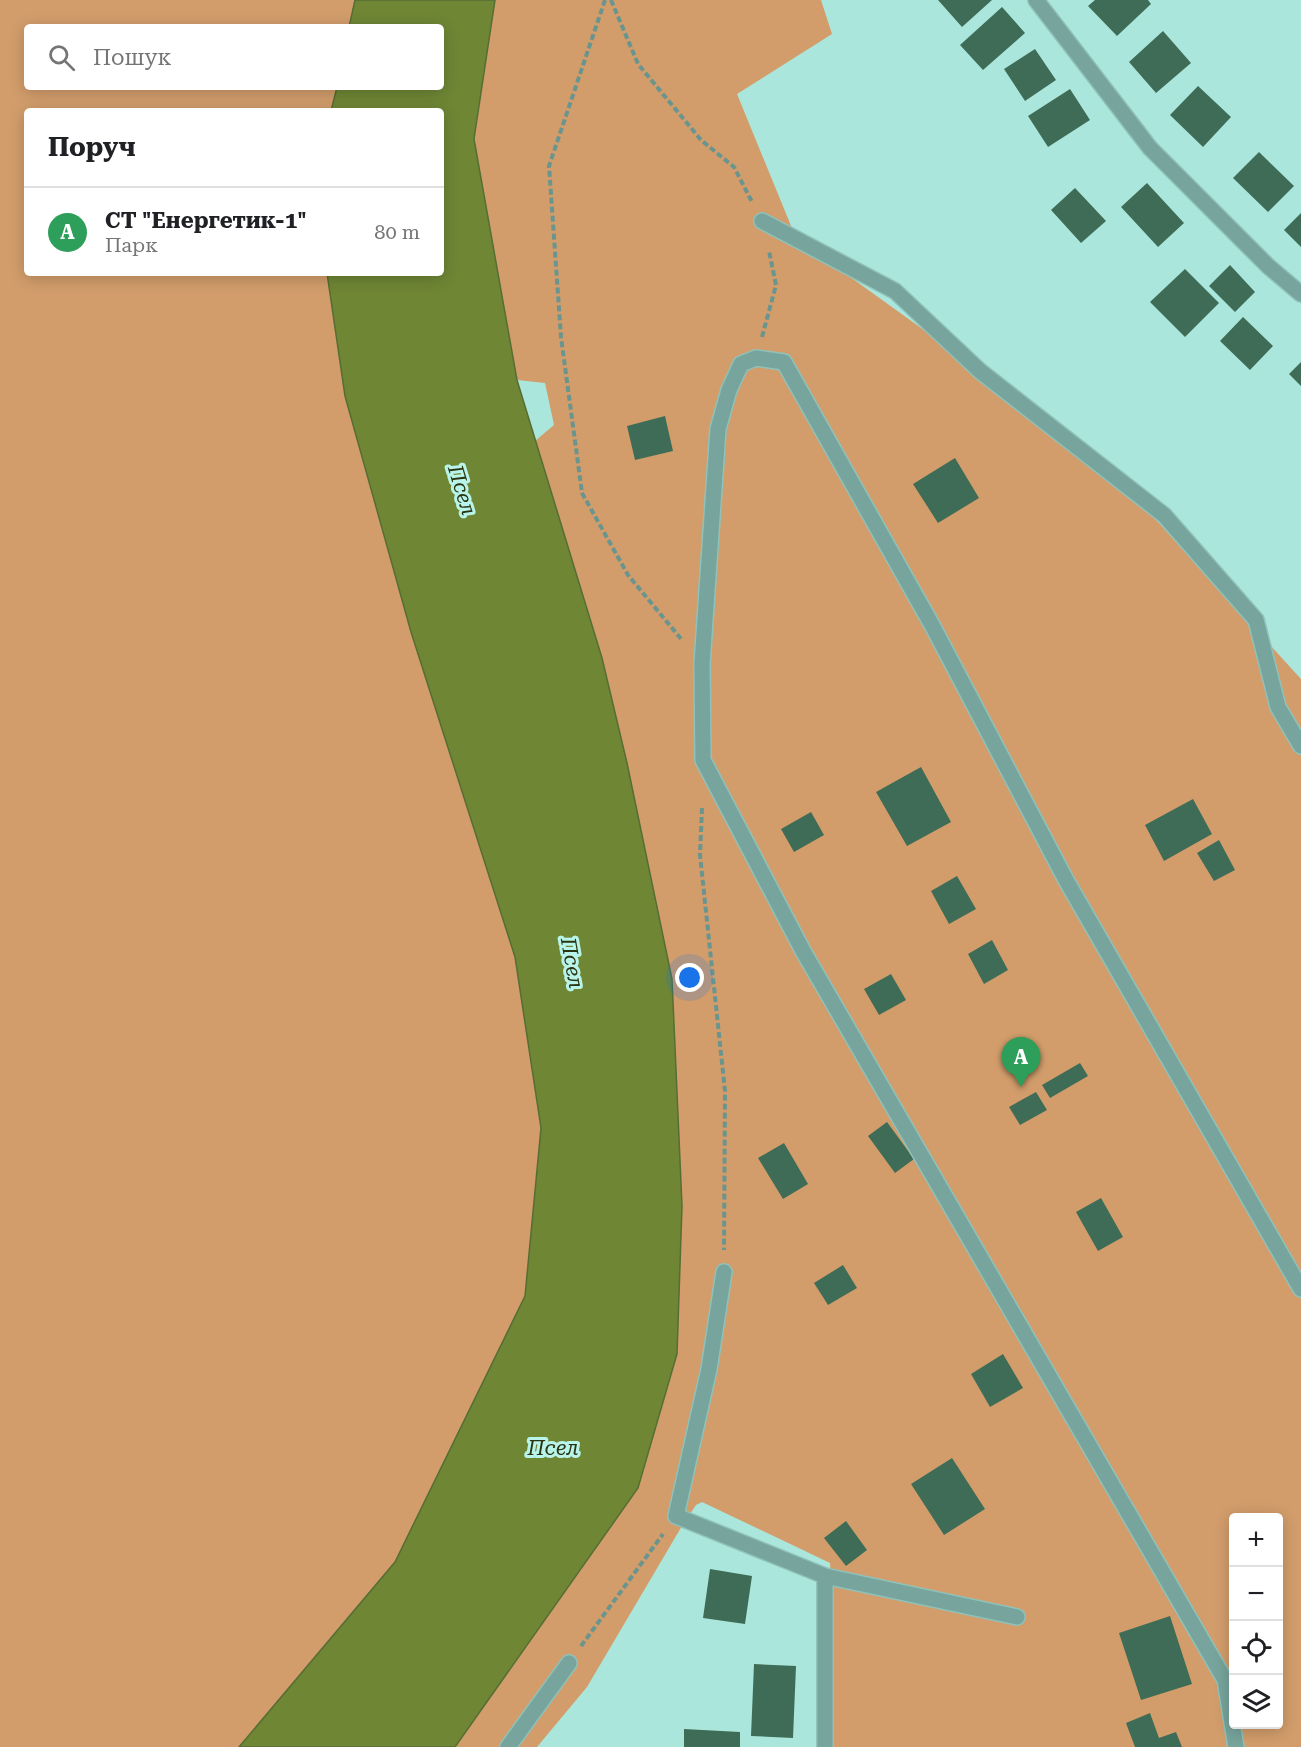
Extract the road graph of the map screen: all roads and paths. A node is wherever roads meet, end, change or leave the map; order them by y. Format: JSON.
{"nodes":[{"id":1,"x":604,"y":0,"type":"edge"},
{"id":2,"x":611,"y":0,"type":"edge"},
{"id":3,"x":1036,"y":0,"type":"edge"},
{"id":4,"x":762,"y":221,"type":"junction"},
{"id":5,"x":1301,"y":294,"type":"edge"},
{"id":6,"x":756,"y":358,"type":"junction"},
{"id":7,"x":702,"y":664,"type":"junction"},
{"id":8,"x":1301,"y":746,"type":"edge"},
{"id":9,"x":702,"y":807,"type":"dead end"},
{"id":10,"x":724,"y":1272,"type":"joint"},
{"id":11,"x":1301,"y":1289,"type":"edge"},
{"id":12,"x":676,"y":1516,"type":"junction"},
{"id":13,"x":825,"y":1576,"type":"junction"},
{"id":14,"x":1017,"y":1617,"type":"dead end"},
{"id":15,"x":569,"y":1663,"type":"joint"},
{"id":16,"x":508,"y":1747,"type":"edge"},
{"id":17,"x":825,"y":1747,"type":"edge"},
{"id":18,"x":1236,"y":1747,"type":"edge"}],
"edges":[{"from":1,"to":7,"type":"path"},
{"from":2,"to":4,"type":"path"},
{"from":3,"to":5,"type":"street"},
{"from":4,"to":6,"type":"path"},
{"from":4,"to":8,"type":"street"},
{"from":6,"to":7,"type":"street"},
{"from":6,"to":11,"type":"street"},
{"from":7,"to":18,"type":"street"},
{"from":9,"to":10,"type":"path"},
{"from":10,"to":12,"type":"street"},
{"from":12,"to":13,"type":"street"},
{"from":12,"to":15,"type":"path"},
{"from":13,"to":14,"type":"street"},
{"from":13,"to":17,"type":"street"},
{"from":15,"to":16,"type":"street"}]}
